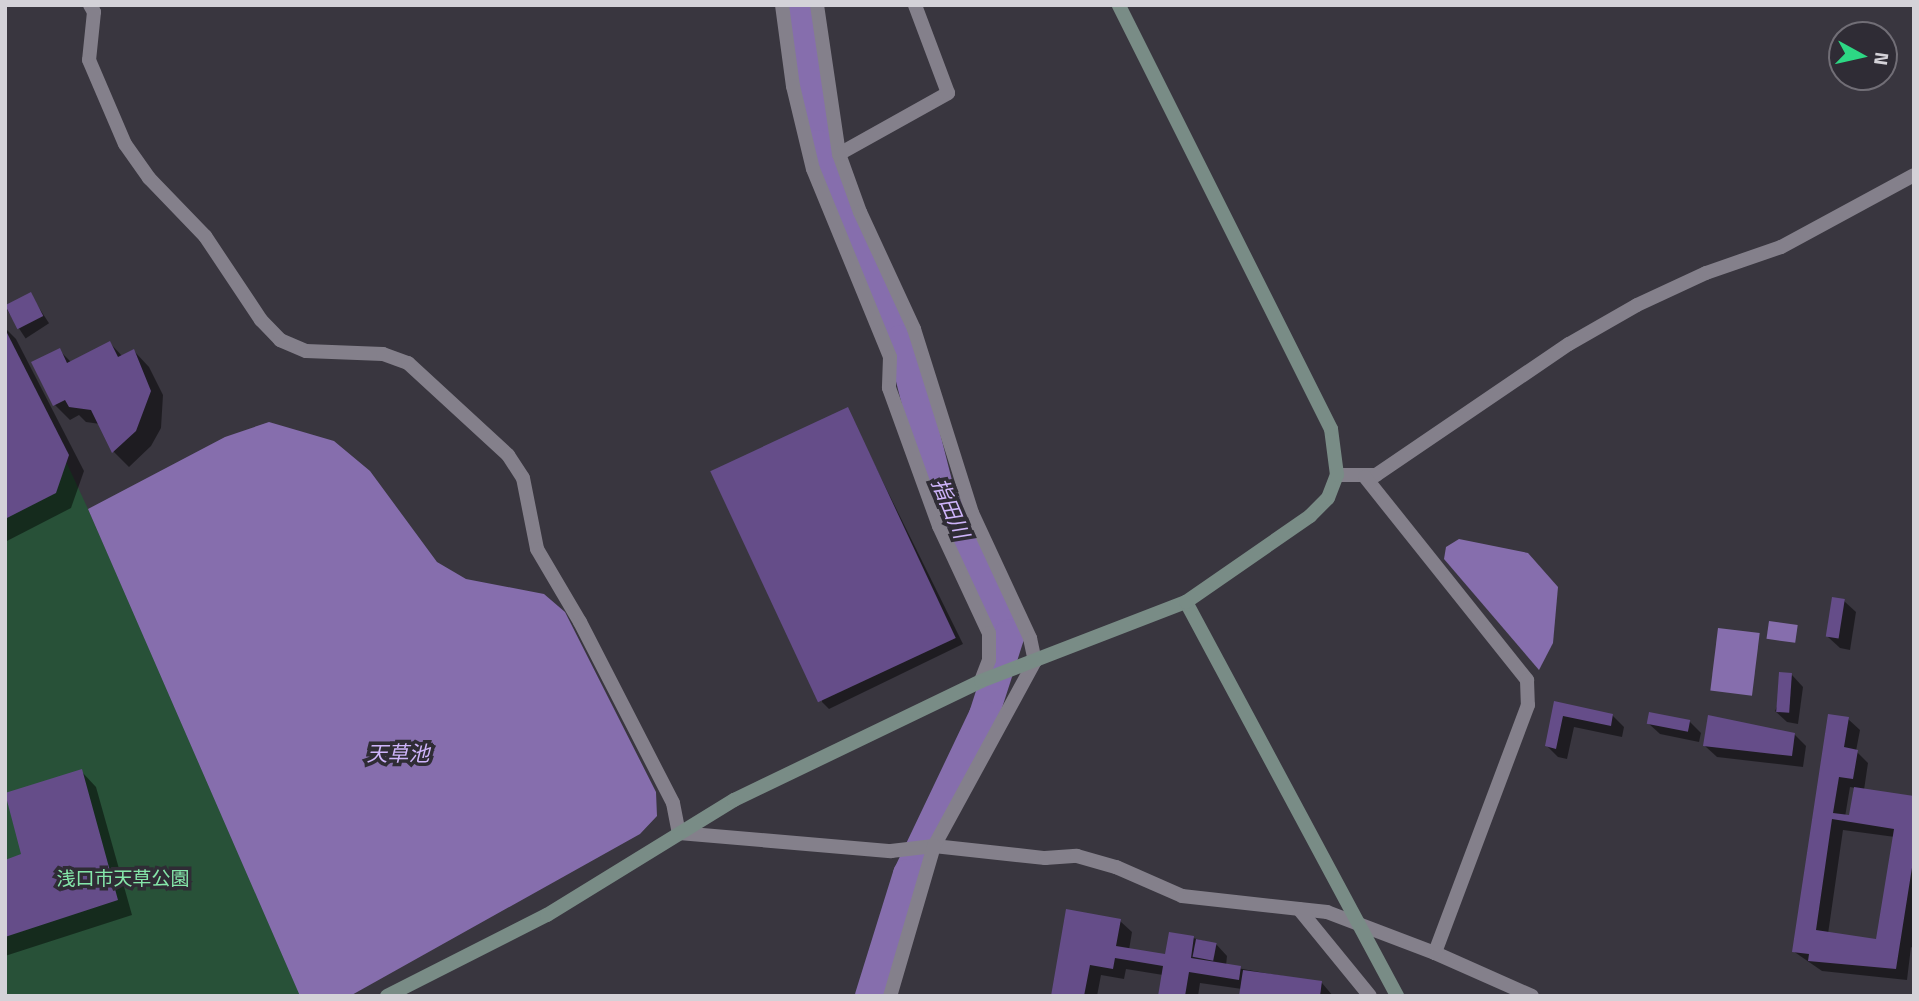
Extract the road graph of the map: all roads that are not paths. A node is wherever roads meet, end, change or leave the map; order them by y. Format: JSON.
{"nodes":[{"id":1,"x":90,"y":5,"type":"edge"},
{"id":2,"x":782,"y":5,"type":"edge"},
{"id":3,"x":817,"y":5,"type":"edge"},
{"id":4,"x":915,"y":5,"type":"edge"},
{"id":5,"x":1119,"y":5,"type":"edge"},
{"id":6,"x":839,"y":154,"type":"junction"},
{"id":7,"x":1914,"y":175,"type":"edge"},
{"id":8,"x":1337,"y":475,"type":"junction"},
{"id":9,"x":1365,"y":477,"type":"junction"},
{"id":10,"x":1186,"y":602,"type":"junction"},
{"id":11,"x":1035,"y":661,"type":"junction"},
{"id":12,"x":981,"y":681,"type":"junction"},
{"id":13,"x":679,"y":833,"type":"junction"},
{"id":14,"x":934,"y":846,"type":"junction"},
{"id":15,"x":1299,"y":909,"type":"junction"},
{"id":16,"x":1354,"y":922,"type":"junction"},
{"id":17,"x":1435,"y":953,"type":"junction"},
{"id":18,"x":387,"y":996,"type":"edge"},
{"id":19,"x":890,"y":996,"type":"edge"},
{"id":20,"x":1370,"y":996,"type":"edge"},
{"id":21,"x":1397,"y":996,"type":"edge"},
{"id":22,"x":1532,"y":996,"type":"edge"}],
"edges":[{"from":1,"to":13,"type":"street"},
{"from":2,"to":12,"type":"street"},
{"from":3,"to":6,"type":"street"},
{"from":4,"to":6,"type":"street"},
{"from":5,"to":8,"type":"street"},
{"from":6,"to":11,"type":"street"},
{"from":7,"to":9,"type":"street"},
{"from":8,"to":9,"type":"street"},
{"from":8,"to":10,"type":"street"},
{"from":9,"to":17,"type":"street"},
{"from":10,"to":11,"type":"street"},
{"from":10,"to":16,"type":"street"},
{"from":11,"to":12,"type":"street"},
{"from":11,"to":14,"type":"street"},
{"from":12,"to":13,"type":"street"},
{"from":13,"to":14,"type":"street"},
{"from":13,"to":18,"type":"street"},
{"from":14,"to":15,"type":"street"},
{"from":14,"to":19,"type":"street"},
{"from":15,"to":16,"type":"street"},
{"from":15,"to":20,"type":"street"},
{"from":16,"to":17,"type":"street"},
{"from":16,"to":21,"type":"street"},
{"from":17,"to":22,"type":"street"}]}
